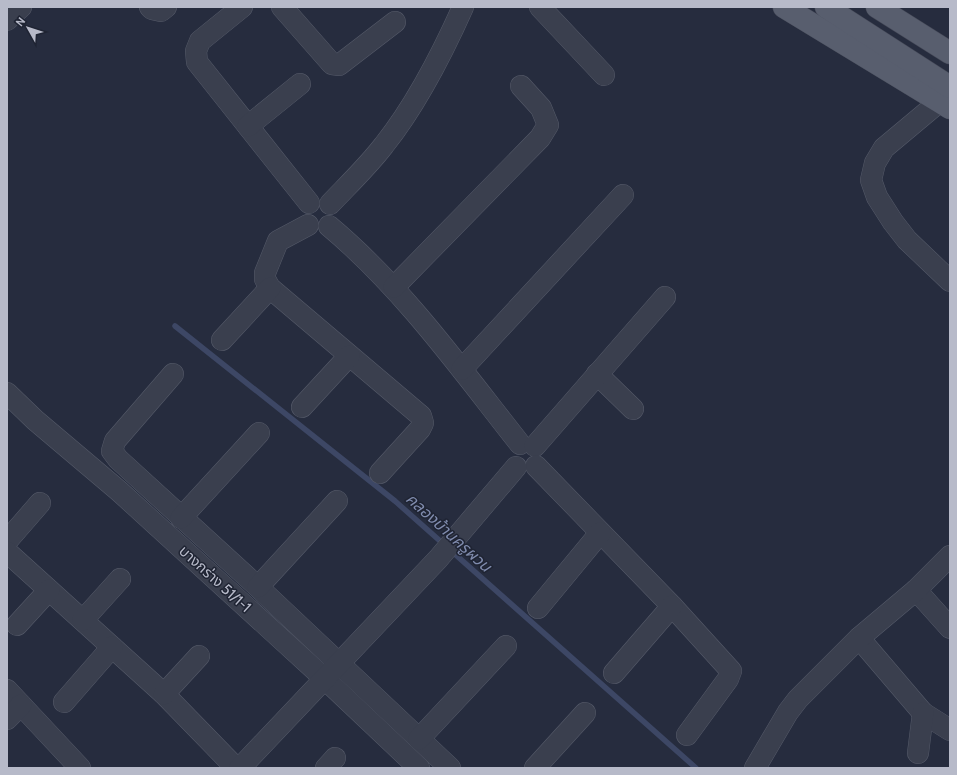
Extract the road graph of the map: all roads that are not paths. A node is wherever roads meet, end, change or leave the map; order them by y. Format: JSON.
{"nodes":[{"id":1,"x":21,"y":7,"type":"edge"},
{"id":2,"x":150,"y":7,"type":"edge"},
{"id":3,"x":166,"y":7,"type":"edge"},
{"id":4,"x":242,"y":7,"type":"edge"},
{"id":5,"x":282,"y":7,"type":"edge"},
{"id":6,"x":463,"y":7,"type":"edge"},
{"id":7,"x":540,"y":7,"type":"edge"},
{"id":8,"x":784,"y":7,"type":"edge"},
{"id":9,"x":826,"y":7,"type":"edge"},
{"id":10,"x":876,"y":7,"type":"edge"},
{"id":11,"x":7,"y":20,"type":"edge"},
{"id":12,"x":395,"y":22,"type":"dead end"},
{"id":13,"x":950,"y":53,"type":"edge"},
{"id":14,"x":604,"y":75,"type":"dead end"},
{"id":15,"x":300,"y":84,"type":"dead end"},
{"id":16,"x":521,"y":86,"type":"dead end"},
{"id":17,"x":946,"y":99,"type":"edge"},
{"id":18,"x":248,"y":126,"type":"junction"},
{"id":19,"x":623,"y":195,"type":"dead end"},
{"id":20,"x":309,"y":203,"type":"junction"},
{"id":21,"x":330,"y":204,"type":"junction"},
{"id":22,"x":308,"y":225,"type":"junction"},
{"id":23,"x":329,"y":226,"type":"junction"},
{"id":24,"x":950,"y":281,"type":"edge"},
{"id":25,"x":270,"y":288,"type":"junction"},
{"id":26,"x":394,"y":288,"type":"junction"},
{"id":27,"x":665,"y":297,"type":"dead end"},
{"id":28,"x":222,"y":340,"type":"dead end"},
{"id":29,"x":349,"y":356,"type":"junction"},
{"id":30,"x":462,"y":370,"type":"junction"},
{"id":31,"x":172,"y":374,"type":"dead end"},
{"id":32,"x":597,"y":374,"type":"junction"},
{"id":33,"x":7,"y":393,"type":"edge"},
{"id":34,"x":302,"y":407,"type":"dead end"},
{"id":35,"x":634,"y":409,"type":"dead end"},
{"id":36,"x":259,"y":432,"type":"dead end"},
{"id":37,"x":527,"y":455,"type":"junction"},
{"id":38,"x":380,"y":472,"type":"dead end"},
{"id":39,"x":338,"y":501,"type":"dead end"},
{"id":40,"x":40,"y":503,"type":"dead end"},
{"id":41,"x":181,"y":518,"type":"junction"},
{"id":42,"x":600,"y":533,"type":"junction"},
{"id":43,"x":7,"y":541,"type":"edge"},
{"id":44,"x":7,"y":552,"type":"edge"},
{"id":45,"x":950,"y":557,"type":"edge"},
{"id":46,"x":120,"y":579,"type":"dead end"},
{"id":47,"x":258,"y":587,"type":"junction"},
{"id":48,"x":49,"y":590,"type":"junction"},
{"id":49,"x":916,"y":590,"type":"junction"},
{"id":50,"x":672,"y":606,"type":"junction"},
{"id":51,"x":538,"y":608,"type":"dead end"},
{"id":52,"x":83,"y":620,"type":"junction"},
{"id":53,"x":17,"y":624,"type":"dead end"},
{"id":54,"x":950,"y":628,"type":"edge"},
{"id":55,"x":859,"y":638,"type":"junction"},
{"id":56,"x":506,"y":646,"type":"dead end"},
{"id":57,"x":112,"y":647,"type":"junction"},
{"id":58,"x":199,"y":656,"type":"dead end"},
{"id":59,"x":340,"y":663,"type":"junction"},
{"id":60,"x":614,"y":673,"type":"dead end"},
{"id":61,"x":325,"y":679,"type":"junction"},
{"id":62,"x":7,"y":690,"type":"edge"},
{"id":63,"x":164,"y":694,"type":"junction"},
{"id":64,"x":64,"y":702,"type":"dead end"},
{"id":65,"x":14,"y":712,"type":"edge"},
{"id":66,"x":585,"y":713,"type":"dead end"},
{"id":67,"x":924,"y":713,"type":"junction"},
{"id":68,"x":950,"y":730,"type":"edge"},
{"id":69,"x":687,"y":734,"type":"dead end"},
{"id":70,"x":419,"y":739,"type":"junction"},
{"id":71,"x":918,"y":753,"type":"dead end"},
{"id":72,"x":80,"y":768,"type":"edge"},
{"id":73,"x":236,"y":768,"type":"edge"},
{"id":74,"x":240,"y":768,"type":"edge"},
{"id":75,"x":419,"y":768,"type":"edge"},
{"id":76,"x":450,"y":768,"type":"edge"},
{"id":77,"x":535,"y":768,"type":"edge"},
{"id":78,"x":755,"y":768,"type":"edge"}],
"edges":[{"from":1,"to":11,"type":"street"},
{"from":2,"to":3,"type":"street"},
{"from":4,"to":18,"type":"street"},
{"from":5,"to":12,"type":"street"},
{"from":6,"to":21,"type":"street"},
{"from":7,"to":14,"type":"street"},
{"from":8,"to":17,"type":"main road"},
{"from":9,"to":17,"type":"main road"},
{"from":10,"to":13,"type":"main road"},
{"from":15,"to":18,"type":"street"},
{"from":16,"to":26,"type":"street"},
{"from":17,"to":24,"type":"street"},
{"from":18,"to":20,"type":"street"},
{"from":19,"to":30,"type":"street"},
{"from":20,"to":21,"type":"street"},
{"from":20,"to":22,"type":"street"},
{"from":21,"to":23,"type":"street"},
{"from":22,"to":23,"type":"street"},
{"from":22,"to":25,"type":"street"},
{"from":23,"to":26,"type":"street"},
{"from":25,"to":28,"type":"street"},
{"from":25,"to":29,"type":"street"},
{"from":26,"to":30,"type":"street"},
{"from":27,"to":32,"type":"street"},
{"from":29,"to":34,"type":"street"},
{"from":29,"to":38,"type":"street"},
{"from":30,"to":37,"type":"street"},
{"from":31,"to":41,"type":"street"},
{"from":32,"to":35,"type":"street"},
{"from":32,"to":37,"type":"street"},
{"from":33,"to":61,"type":"street","name":"บางกร่าง 51/1-1"},
{"from":36,"to":41,"type":"street"},
{"from":37,"to":42,"type":"street"},
{"from":37,"to":59,"type":"street"},
{"from":39,"to":47,"type":"street"},
{"from":40,"to":43,"type":"street"},
{"from":41,"to":47,"type":"street"},
{"from":42,"to":50,"type":"street"},
{"from":42,"to":51,"type":"street"},
{"from":44,"to":48,"type":"street"},
{"from":45,"to":49,"type":"street"},
{"from":46,"to":52,"type":"street"},
{"from":47,"to":59,"type":"street"},
{"from":48,"to":52,"type":"street"},
{"from":48,"to":53,"type":"street"},
{"from":49,"to":54,"type":"street"},
{"from":49,"to":55,"type":"street"},
{"from":50,"to":60,"type":"street"},
{"from":50,"to":69,"type":"street"},
{"from":52,"to":57,"type":"street"},
{"from":55,"to":67,"type":"street"},
{"from":55,"to":78,"type":"street"},
{"from":56,"to":70,"type":"street"},
{"from":57,"to":63,"type":"street"},
{"from":57,"to":64,"type":"street"},
{"from":58,"to":63,"type":"street"},
{"from":59,"to":61,"type":"street"},
{"from":59,"to":70,"type":"street"},
{"from":61,"to":74,"type":"street"},
{"from":61,"to":75,"type":"street","name":"บางกร่าง 51/1-1"},
{"from":62,"to":65,"type":"street"},
{"from":63,"to":73,"type":"street"},
{"from":65,"to":72,"type":"street"},
{"from":66,"to":77,"type":"street"},
{"from":67,"to":68,"type":"street"},
{"from":67,"to":71,"type":"street"},
{"from":70,"to":76,"type":"street"}]}
